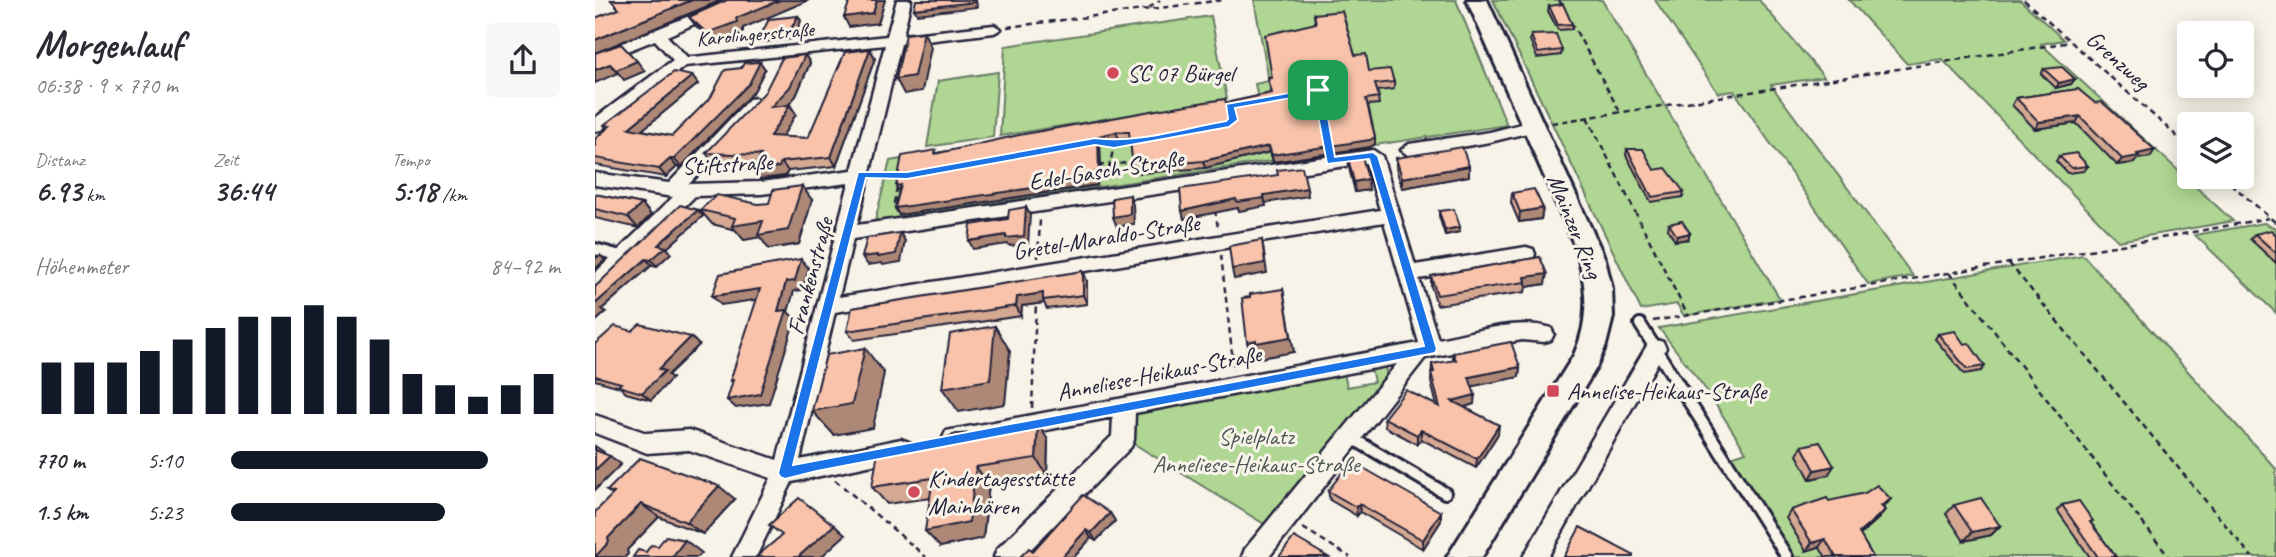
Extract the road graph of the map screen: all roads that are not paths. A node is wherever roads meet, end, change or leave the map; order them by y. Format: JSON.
{"nodes":[{"id":1,"x":742,"y":0,"type":"edge"},
{"id":2,"x":904,"y":0,"type":"edge"},
{"id":3,"x":1477,"y":0,"type":"edge"},
{"id":4,"x":994,"y":29,"type":"road end"},
{"id":5,"x":656,"y":34,"type":"junction"},
{"id":6,"x":894,"y":41,"type":"junction"},
{"id":7,"x":595,"y":59,"type":"edge"},
{"id":8,"x":682,"y":61,"type":"junction"},
{"id":9,"x":766,"y":90,"type":"edge"},
{"id":10,"x":595,"y":126,"type":"edge"},
{"id":11,"x":1533,"y":126,"type":"junction"},
{"id":12,"x":1409,"y":150,"type":"dead end"},
{"id":13,"x":862,"y":175,"type":"junction"},
{"id":14,"x":595,"y":179,"type":"edge"},
{"id":15,"x":681,"y":191,"type":"junction"},
{"id":16,"x":1390,"y":215,"type":"junction"},
{"id":17,"x":847,"y":233,"type":"junction"},
{"id":18,"x":595,"y":249,"type":"edge"},
{"id":19,"x":1526,"y":254,"type":"dead end"},
{"id":20,"x":624,"y":257,"type":"junction"},
{"id":21,"x":1410,"y":273,"type":"junction"},
{"id":22,"x":595,"y":285,"type":"edge"},
{"id":23,"x":828,"y":306,"type":"junction"},
{"id":24,"x":1640,"y":324,"type":"road end"},
{"id":25,"x":1544,"y":334,"type":"dead end"},
{"id":26,"x":1656,"y":348,"type":"junction"},
{"id":27,"x":1425,"y":350,"type":"junction"},
{"id":28,"x":1125,"y":405,"type":"junction"},
{"id":29,"x":595,"y":424,"type":"edge"},
{"id":30,"x":1352,"y":438,"type":"junction"},
{"id":31,"x":785,"y":473,"type":"junction"},
{"id":32,"x":1445,"y":493,"type":"dead end"},
{"id":33,"x":744,"y":557,"type":"edge"},
{"id":34,"x":1006,"y":557,"type":"edge"},
{"id":35,"x":1254,"y":557,"type":"edge"},
{"id":36,"x":1465,"y":557,"type":"edge"},
{"id":37,"x":1535,"y":557,"type":"edge"},
{"id":38,"x":1787,"y":557,"type":"edge"}],
"edges":[{"from":1,"to":5,"type":"street"},
{"from":2,"to":6,"type":"street","name":"Frankenstraße"},
{"from":3,"to":11,"type":"street","name":"Mainzer Ring"},
{"from":4,"to":6,"type":"street","name":"Karolingerstraße"},
{"from":5,"to":7,"type":"street"},
{"from":5,"to":8,"type":"street","name":"Karolingerstraße"},
{"from":6,"to":8,"type":"street","name":"Karolingerstraße"},
{"from":6,"to":13,"type":"street","name":"Frankenstraße"},
{"from":8,"to":10,"type":"street"},
{"from":9,"to":15,"type":"street"},
{"from":11,"to":12,"type":"street"},
{"from":11,"to":36,"type":"street","name":"Mainzer Ring"},
{"from":13,"to":15,"type":"street","name":"Stiftstraße"},
{"from":13,"to":17,"type":"street","name":"Frankenstraße"},
{"from":14,"to":15,"type":"street","name":"Stiftstraße"},
{"from":15,"to":20,"type":"street"},
{"from":16,"to":17,"type":"street","name":"Edel-Gasch-Straße"},
{"from":16,"to":21,"type":"street"},
{"from":16,"to":23,"type":"street","name":"Gretel-Maraldo-Straße"},
{"from":17,"to":23,"type":"street","name":"Frankenstraße"},
{"from":18,"to":20,"type":"lane"},
{"from":19,"to":21,"type":"street"},
{"from":20,"to":22,"type":"street"},
{"from":21,"to":27,"type":"street"},
{"from":23,"to":31,"type":"street","name":"Frankenstraße"},
{"from":24,"to":26,"type":"lane"},
{"from":25,"to":27,"type":"street","name":"Anneliese-Heikaus-Straße"},
{"from":26,"to":37,"type":"street"},
{"from":26,"to":38,"type":"lane"},
{"from":27,"to":28,"type":"street","name":"Anneliese-Heikaus-Straße"},
{"from":27,"to":30,"type":"street"},
{"from":28,"to":31,"type":"street","name":"Anneliese-Heikaus-Straße"},
{"from":28,"to":34,"type":"street"},
{"from":29,"to":31,"type":"street"},
{"from":30,"to":32,"type":"lane"},
{"from":30,"to":35,"type":"street"},
{"from":31,"to":33,"type":"street","name":"Frankenstraße"}]}
